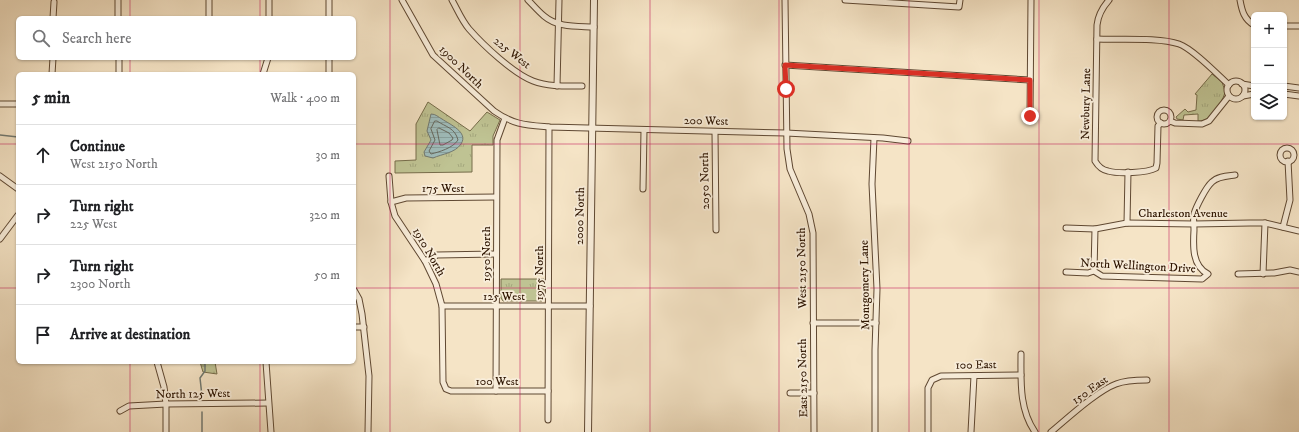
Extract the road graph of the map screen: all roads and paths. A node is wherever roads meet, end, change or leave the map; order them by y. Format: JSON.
{"nodes":[{"id":1,"x":118,"y":0,"type":"edge"},
{"id":2,"x":209,"y":0,"type":"edge"},
{"id":3,"x":270,"y":0,"type":"edge"},
{"id":4,"x":329,"y":0,"type":"edge"},
{"id":5,"x":402,"y":0,"type":"edge"},
{"id":6,"x":452,"y":0,"type":"edge"},
{"id":7,"x":528,"y":0,"type":"edge"},
{"id":8,"x":559,"y":0,"type":"edge"},
{"id":9,"x":594,"y":0,"type":"edge"},
{"id":10,"x":785,"y":0,"type":"edge"},
{"id":11,"x":845,"y":0,"type":"edge"},
{"id":12,"x":960,"y":0,"type":"edge"},
{"id":13,"x":1031,"y":0,"type":"edge"},
{"id":14,"x":1109,"y":0,"type":"edge"},
{"id":15,"x":1240,"y":0,"type":"edge"},
{"id":16,"x":54,"y":2,"type":"dead end"},
{"id":17,"x":53,"y":16,"type":"edge"},
{"id":18,"x":118,"y":16,"type":"edge"},
{"id":19,"x":209,"y":16,"type":"edge"},
{"id":20,"x":270,"y":16,"type":"edge"},
{"id":21,"x":329,"y":16,"type":"edge"},
{"id":22,"x":1251,"y":23,"type":"edge"},
{"id":23,"x":559,"y":24,"type":"junction"},
{"id":24,"x":1287,"y":26,"type":"edge"},
{"id":25,"x":1299,"y":26,"type":"edge"},
{"id":26,"x":594,"y":27,"type":"junction"},
{"id":27,"x":1097,"y":40,"type":"junction"},
{"id":28,"x":53,"y":60,"type":"edge"},
{"id":29,"x":118,"y":60,"type":"edge"},
{"id":30,"x":267,"y":60,"type":"edge"},
{"id":31,"x":329,"y":60,"type":"edge"},
{"id":32,"x":785,"y":65,"type":"junction"},
{"id":33,"x":52,"y":72,"type":"edge"},
{"id":34,"x":119,"y":72,"type":"edge"},
{"id":35,"x":264,"y":72,"type":"edge"},
{"id":36,"x":329,"y":72,"type":"edge"},
{"id":37,"x":1030,"y":80,"type":"junction"},
{"id":38,"x":1242,"y":84,"type":"junction"},
{"id":39,"x":1229,"y":85,"type":"junction"},
{"id":40,"x":557,"y":86,"type":"junction"},
{"id":41,"x":582,"y":86,"type":"dead end"},
{"id":42,"x":1251,"y":86,"type":"edge"},
{"id":43,"x":1287,"y":86,"type":"edge"},
{"id":44,"x":1299,"y":88,"type":"edge"},
{"id":45,"x":1287,"y":94,"type":"edge"},
{"id":46,"x":1251,"y":95,"type":"edge"},
{"id":47,"x":1229,"y":96,"type":"junction"},
{"id":48,"x":1243,"y":96,"type":"junction"},
{"id":49,"x":1299,"y":96,"type":"edge"},
{"id":50,"x":0,"y":104,"type":"edge"},
{"id":51,"x":16,"y":104,"type":"edge"},
{"id":52,"x":1030,"y":116,"type":"dead end"},
{"id":53,"x":505,"y":118,"type":"junction"},
{"id":54,"x":1170,"y":121,"type":"junction"},
{"id":55,"x":1161,"y":123,"type":"junction"},
{"id":56,"x":549,"y":127,"type":"junction"},
{"id":57,"x":593,"y":128,"type":"junction"},
{"id":58,"x":644,"y":130,"type":"junction"},
{"id":59,"x":715,"y":132,"type":"junction"},
{"id":60,"x":786,"y":133,"type":"junction"},
{"id":61,"x":874,"y":138,"type":"junction"},
{"id":62,"x":908,"y":141,"type":"dead end"},
{"id":63,"x":1288,"y":161,"type":"dead end"},
{"id":64,"x":1128,"y":172,"type":"junction"},
{"id":65,"x":1235,"y":175,"type":"dead end"},
{"id":66,"x":0,"y":176,"type":"edge"},
{"id":67,"x":389,"y":176,"type":"dead end"},
{"id":68,"x":16,"y":188,"type":"edge"},
{"id":69,"x":642,"y":189,"type":"dead end"},
{"id":70,"x":496,"y":197,"type":"junction"},
{"id":71,"x":391,"y":202,"type":"junction"},
{"id":72,"x":16,"y":218,"type":"edge"},
{"id":73,"x":1127,"y":223,"type":"junction"},
{"id":74,"x":1194,"y":224,"type":"junction"},
{"id":75,"x":1265,"y":224,"type":"junction"},
{"id":76,"x":1283,"y":227,"type":"junction"},
{"id":77,"x":1066,"y":228,"type":"dead end"},
{"id":78,"x":1095,"y":229,"type":"junction"},
{"id":79,"x":716,"y":230,"type":"dead end"},
{"id":80,"x":1299,"y":231,"type":"edge"},
{"id":81,"x":0,"y":239,"type":"edge"},
{"id":82,"x":496,"y":254,"type":"junction"},
{"id":83,"x":425,"y":260,"type":"junction"},
{"id":84,"x":1094,"y":271,"type":"junction"},
{"id":85,"x":1066,"y":272,"type":"dead end"},
{"id":86,"x":1299,"y":272,"type":"edge"},
{"id":87,"x":1238,"y":274,"type":"dead end"},
{"id":88,"x":1263,"y":274,"type":"junction"},
{"id":89,"x":356,"y":294,"type":"edge"},
{"id":90,"x":442,"y":306,"type":"junction"},
{"id":91,"x":496,"y":306,"type":"junction"},
{"id":92,"x":548,"y":306,"type":"junction"},
{"id":93,"x":590,"y":306,"type":"junction"},
{"id":94,"x":876,"y":322,"type":"junction"},
{"id":95,"x":813,"y":323,"type":"junction"},
{"id":96,"x":356,"y":327,"type":"edge"},
{"id":97,"x":364,"y":327,"type":"junction"},
{"id":98,"x":1021,"y":354,"type":"dead end"},
{"id":99,"x":157,"y":364,"type":"edge"},
{"id":100,"x":266,"y":364,"type":"edge"},
{"id":101,"x":1021,"y":374,"type":"junction"},
{"id":102,"x":974,"y":376,"type":"junction"},
{"id":103,"x":1147,"y":380,"type":"dead end"},
{"id":104,"x":446,"y":388,"type":"joint"},
{"id":105,"x":496,"y":391,"type":"junction"},
{"id":106,"x":548,"y":391,"type":"junction"},
{"id":107,"x":790,"y":393,"type":"dead end"},
{"id":108,"x":814,"y":393,"type":"junction"},
{"id":109,"x":166,"y":404,"type":"junction"},
{"id":110,"x":268,"y":404,"type":"junction"},
{"id":111,"x":120,"y":411,"type":"dead end"},
{"id":112,"x":548,"y":420,"type":"dead end"},
{"id":113,"x":166,"y":432,"type":"edge"},
{"id":114,"x":271,"y":432,"type":"edge"},
{"id":115,"x":368,"y":432,"type":"edge"},
{"id":116,"x":588,"y":432,"type":"edge"},
{"id":117,"x":814,"y":432,"type":"edge"},
{"id":118,"x":875,"y":432,"type":"edge"},
{"id":119,"x":928,"y":432,"type":"edge"},
{"id":120,"x":972,"y":432,"type":"edge"},
{"id":121,"x":1035,"y":432,"type":"edge"},
{"id":122,"x":1051,"y":432,"type":"edge"}],
"edges":[{"from":1,"to":18,"type":"street"},
{"from":2,"to":19,"type":"street"},
{"from":3,"to":20,"type":"street"},
{"from":4,"to":21,"type":"street"},
{"from":5,"to":53,"type":"street","name":"1900 North"},
{"from":6,"to":40,"type":"street","name":"225 West"},
{"from":7,"to":23,"type":"street"},
{"from":8,"to":23,"type":"street"},
{"from":9,"to":26,"type":"street","name":"2000 North"},
{"from":10,"to":32,"type":"street","name":"West 2150 North"},
{"from":11,"to":12,"type":"street"},
{"from":13,"to":37,"type":"street"},
{"from":14,"to":27,"type":"street","name":"Newbury Lane"},
{"from":15,"to":22,"type":"street"},
{"from":16,"to":17,"type":"street"},
{"from":23,"to":26,"type":"street"},
{"from":23,"to":40,"type":"street"},
{"from":24,"to":25,"type":"street"},
{"from":26,"to":57,"type":"street","name":"2000 North"},
{"from":27,"to":39,"type":"street"},
{"from":27,"to":64,"type":"street","name":"Newbury Lane"},
{"from":28,"to":33,"type":"street"},
{"from":29,"to":34,"type":"street"},
{"from":30,"to":35,"type":"street"},
{"from":31,"to":36,"type":"street"},
{"from":32,"to":37,"type":"street"},
{"from":32,"to":60,"type":"street","name":"West 2150 North"},
{"from":37,"to":52,"type":"street"},
{"from":38,"to":39,"type":"street"},
{"from":38,"to":42,"type":"street"},
{"from":38,"to":48,"type":"street"},
{"from":39,"to":47,"type":"street"},
{"from":40,"to":41,"type":"street","name":"225 West"},
{"from":43,"to":44,"type":"street"},
{"from":45,"to":49,"type":"street"},
{"from":46,"to":48,"type":"street"},
{"from":47,"to":48,"type":"street"},
{"from":47,"to":54,"type":"street"},
{"from":50,"to":51,"type":"street"},
{"from":53,"to":56,"type":"street","name":"200 West"},
{"from":53,"to":70,"type":"street","name":"1950 North"},
{"from":54,"to":55,"type":"street"},
{"from":54,"to":55,"type":"street"},
{"from":55,"to":64,"type":"street"},
{"from":56,"to":57,"type":"street","name":"200 West"},
{"from":56,"to":92,"type":"street","name":"1975 North"},
{"from":57,"to":58,"type":"street","name":"200 West"},
{"from":57,"to":93,"type":"street","name":"2000 North"},
{"from":58,"to":59,"type":"street","name":"200 West"},
{"from":58,"to":69,"type":"street"},
{"from":59,"to":60,"type":"street","name":"200 West"},
{"from":59,"to":79,"type":"street","name":"2050 North"},
{"from":60,"to":61,"type":"street","name":"200 West"},
{"from":60,"to":95,"type":"street","name":"West 2150 North"},
{"from":61,"to":62,"type":"street","name":"200 West"},
{"from":61,"to":94,"type":"street","name":"Montgomery Lane"},
{"from":63,"to":76,"type":"street"},
{"from":64,"to":73,"type":"street"},
{"from":65,"to":74,"type":"street"},
{"from":66,"to":68,"type":"street"},
{"from":67,"to":71,"type":"street","name":"1910 North"},
{"from":70,"to":71,"type":"street","name":"175 West"},
{"from":70,"to":82,"type":"street","name":"1950 North"},
{"from":71,"to":83,"type":"street","name":"1910 North"},
{"from":72,"to":81,"type":"street"},
{"from":73,"to":74,"type":"street","name":"Charleston Avenue"},
{"from":73,"to":78,"type":"street","name":"Charleston Avenue"},
{"from":74,"to":75,"type":"street","name":"Charleston Avenue"},
{"from":74,"to":84,"type":"street","name":"North Wellington Drive"},
{"from":75,"to":76,"type":"street","name":"Charleston Avenue"},
{"from":75,"to":88,"type":"street"},
{"from":76,"to":80,"type":"street","name":"Charleston Avenue"},
{"from":77,"to":78,"type":"street","name":"Charleston Avenue"},
{"from":78,"to":84,"type":"street"},
{"from":82,"to":83,"type":"street"},
{"from":82,"to":91,"type":"street","name":"1950 North"},
{"from":83,"to":90,"type":"street","name":"1910 North"},
{"from":84,"to":85,"type":"street","name":"North Wellington Drive"},
{"from":86,"to":88,"type":"street"},
{"from":87,"to":88,"type":"street"},
{"from":89,"to":97,"type":"street"},
{"from":90,"to":91,"type":"street","name":"125 West"},
{"from":90,"to":104,"type":"street","name":"1910 North"},
{"from":91,"to":92,"type":"street","name":"125 West"},
{"from":91,"to":105,"type":"street","name":"1950 North"},
{"from":92,"to":93,"type":"street","name":"125 West"},
{"from":92,"to":106,"type":"street","name":"1975 North"},
{"from":93,"to":116,"type":"street","name":"2000 North"},
{"from":94,"to":95,"type":"street"},
{"from":94,"to":118,"type":"street","name":"Montgomery Lane"},
{"from":95,"to":108,"type":"street","name":"East 2150 North"},
{"from":96,"to":97,"type":"street"},
{"from":97,"to":115,"type":"street"},
{"from":98,"to":101,"type":"street"},
{"from":99,"to":109,"type":"street"},
{"from":100,"to":110,"type":"street"},
{"from":101,"to":102,"type":"street","name":"100 East"},
{"from":101,"to":121,"type":"street"},
{"from":102,"to":119,"type":"street","name":"100 East"},
{"from":102,"to":120,"type":"street"},
{"from":103,"to":122,"type":"street","name":"150 East"},
{"from":104,"to":105,"type":"street","name":"100 West"},
{"from":105,"to":106,"type":"street","name":"100 West"},
{"from":106,"to":112,"type":"street","name":"1975 North"},
{"from":107,"to":108,"type":"street"},
{"from":108,"to":117,"type":"street","name":"East 2150 North"},
{"from":109,"to":110,"type":"street","name":"North 125 West"},
{"from":109,"to":111,"type":"street","name":"North 125 West"},
{"from":109,"to":113,"type":"street"},
{"from":110,"to":114,"type":"street"}]}
